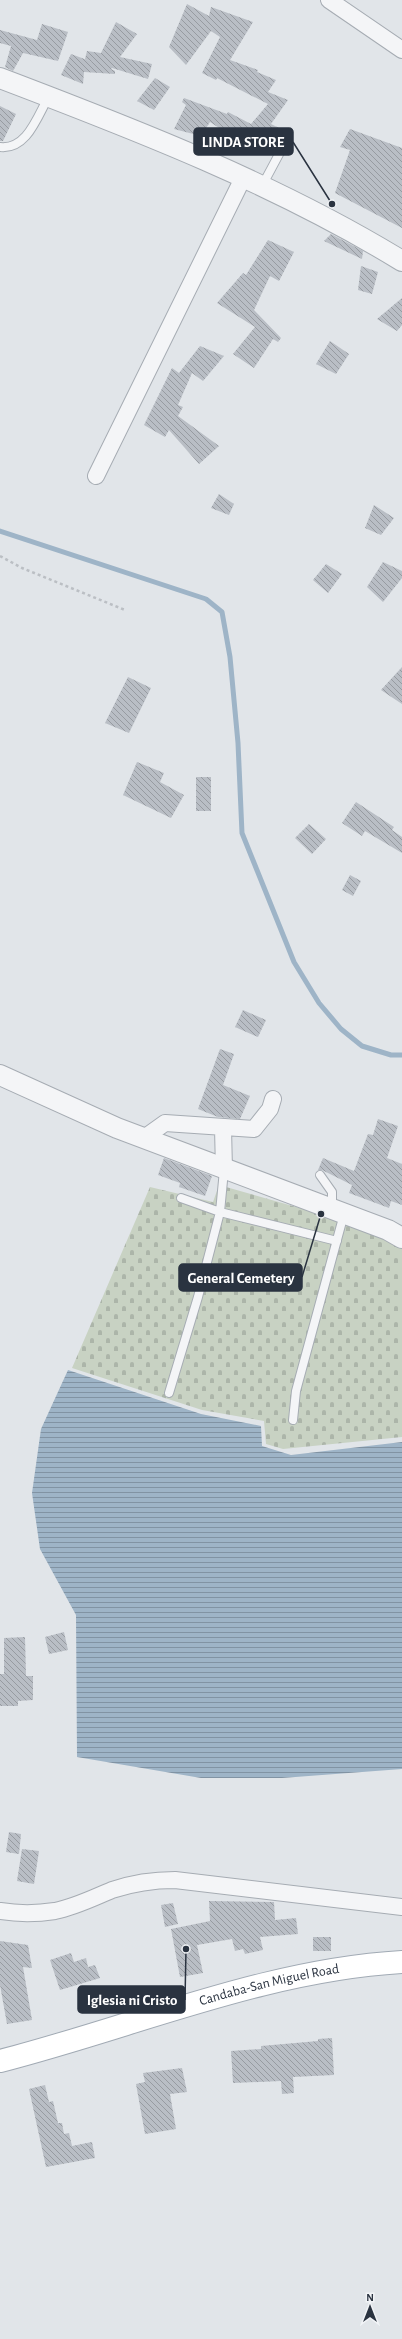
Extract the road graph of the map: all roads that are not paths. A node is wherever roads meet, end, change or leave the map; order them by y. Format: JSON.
{"nodes":[{"id":1,"x":328,"y":0,"type":"edge"},
{"id":2,"x":402,"y":50,"type":"edge"},
{"id":3,"x":0,"y":78,"type":"edge"},
{"id":4,"x":49,"y":96,"type":"junction"},
{"id":5,"x":284,"y":143,"type":"dead end"},
{"id":6,"x":0,"y":148,"type":"edge"},
{"id":7,"x":243,"y":178,"type":"junction"},
{"id":8,"x":262,"y":187,"type":"junction"},
{"id":9,"x":402,"y":261,"type":"edge"},
{"id":10,"x":96,"y":476,"type":"dead end"},
{"id":11,"x":0,"y":1075,"type":"edge"},
{"id":12,"x":273,"y":1099,"type":"dead end"},
{"id":13,"x":223,"y":1128,"type":"junction"},
{"id":14,"x":144,"y":1138,"type":"junction"},
{"id":15,"x":224,"y":1170,"type":"junction"},
{"id":16,"x":320,"y":1175,"type":"dead end"},
{"id":17,"x":181,"y":1198,"type":"dead end"},
{"id":18,"x":338,"y":1211,"type":"junction"},
{"id":19,"x":220,"y":1212,"type":"junction"},
{"id":20,"x":402,"y":1238,"type":"edge"},
{"id":21,"x":337,"y":1241,"type":"junction"},
{"id":22,"x":169,"y":1393,"type":"dead end"},
{"id":23,"x":293,"y":1420,"type":"dead end"},
{"id":24,"x":402,"y":1907,"type":"edge"},
{"id":25,"x":0,"y":1911,"type":"edge"},
{"id":26,"x":402,"y":1962,"type":"edge"},
{"id":27,"x":0,"y":2061,"type":"edge"}],
"edges":[{"from":1,"to":2,"type":"street"},
{"from":3,"to":4,"type":"street"},
{"from":4,"to":6,"type":"lane"},
{"from":4,"to":7,"type":"street"},
{"from":5,"to":8,"type":"lane"},
{"from":7,"to":8,"type":"street"},
{"from":7,"to":10,"type":"street"},
{"from":8,"to":9,"type":"street"},
{"from":11,"to":14,"type":"street"},
{"from":12,"to":13,"type":"street"},
{"from":13,"to":14,"type":"street"},
{"from":13,"to":15,"type":"street"},
{"from":14,"to":15,"type":"street"},
{"from":15,"to":18,"type":"street"},
{"from":15,"to":19,"type":"lane"},
{"from":16,"to":18,"type":"lane"},
{"from":17,"to":19,"type":"lane"},
{"from":18,"to":20,"type":"street"},
{"from":18,"to":21,"type":"lane"},
{"from":19,"to":21,"type":"lane"},
{"from":19,"to":22,"type":"lane"},
{"from":21,"to":23,"type":"lane"},
{"from":24,"to":25,"type":"street"},
{"from":26,"to":27,"type":"main road","name":"Candaba-San Miguel Road"}]}
